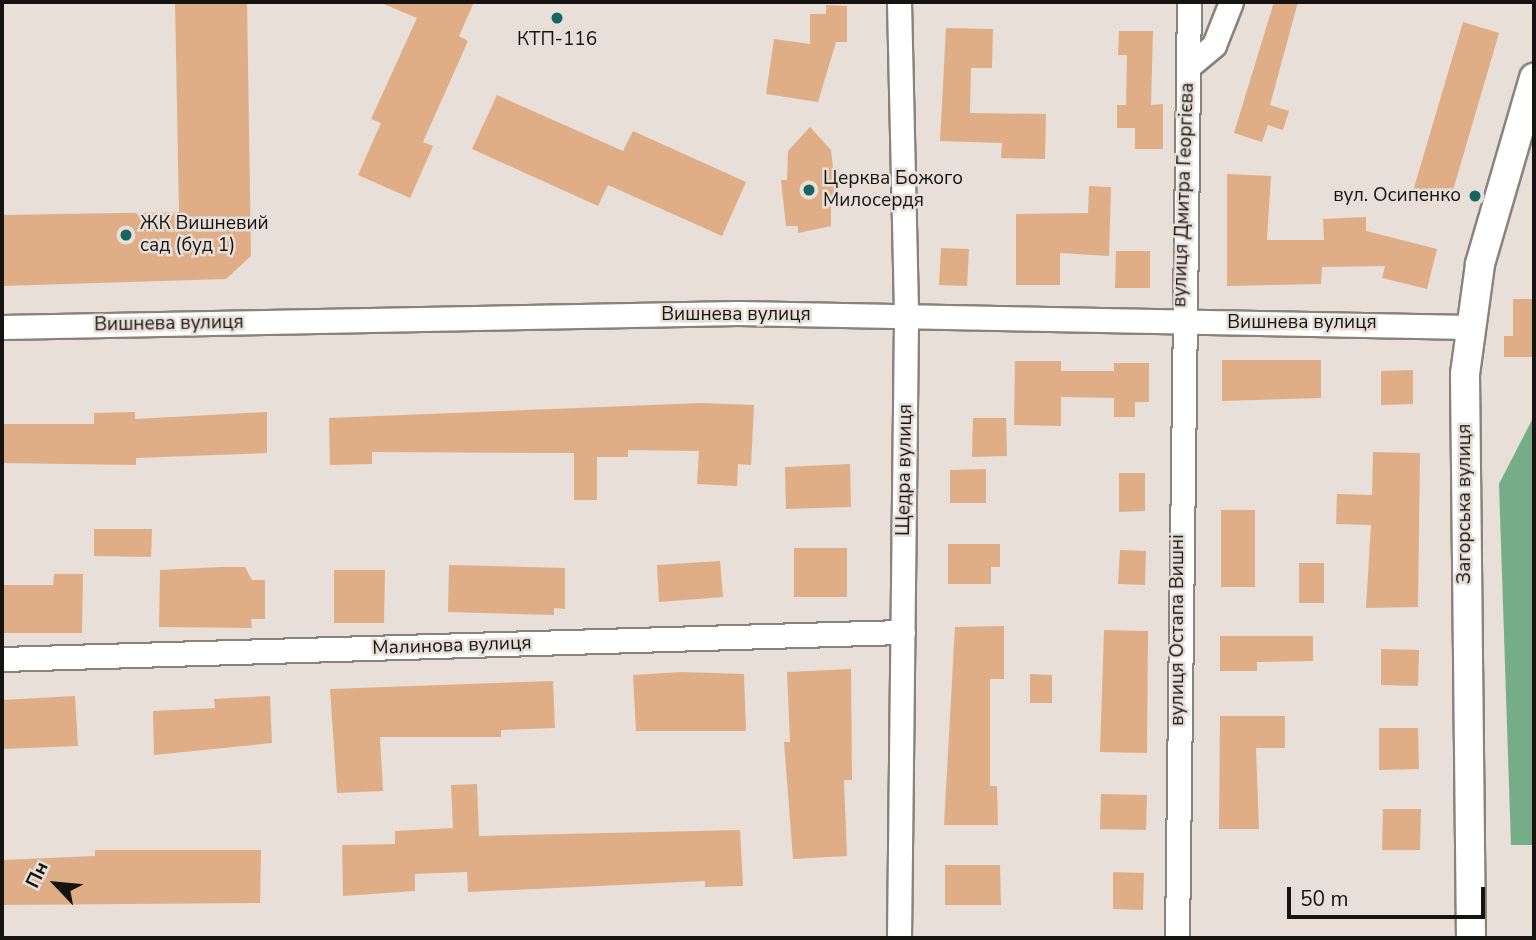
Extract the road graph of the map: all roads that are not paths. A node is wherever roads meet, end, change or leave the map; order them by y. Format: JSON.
{"nodes":[{"id":1,"x":899,"y":2,"type":"edge"},
{"id":2,"x":1189,"y":2,"type":"edge"},
{"id":3,"x":1231,"y":2,"type":"edge"},
{"id":4,"x":1188,"y":67,"type":"junction"},
{"id":5,"x":1534,"y":78,"type":"edge"},
{"id":6,"x":906,"y":321,"type":"junction"},
{"id":7,"x":1180,"y":323,"type":"junction"},
{"id":8,"x":2,"y":327,"type":"edge"},
{"id":9,"x":1469,"y":327,"type":"junction"},
{"id":10,"x":903,"y":632,"type":"junction"},
{"id":11,"x":2,"y":659,"type":"edge"},
{"id":12,"x":899,"y":938,"type":"edge"},
{"id":13,"x":1177,"y":938,"type":"edge"},
{"id":14,"x":1471,"y":938,"type":"edge"}],
"edges":[{"from":1,"to":6,"type":"street","name":"Щедра вулиця"},
{"from":2,"to":4,"type":"street","name":"вулиця Дмитра Георгієва"},
{"from":3,"to":4,"type":"street","name":"вулиця Дмитра Георгієва"},
{"from":4,"to":7,"type":"street","name":"вулиця Дмитра Георгієва"},
{"from":5,"to":9,"type":"street","name":"Загорська вулиця"},
{"from":6,"to":7,"type":"street","name":"Вишнева вулиця"},
{"from":6,"to":8,"type":"street","name":"Вишнева вулиця"},
{"from":6,"to":10,"type":"street","name":"Щедра вулиця"},
{"from":7,"to":9,"type":"street","name":"Вишнева вулиця"},
{"from":7,"to":13,"type":"street","name":"вулиця Остапа Вишні"},
{"from":9,"to":14,"type":"street","name":"Загорська вулиця"},
{"from":10,"to":11,"type":"street","name":"Малинова вулиця"},
{"from":10,"to":12,"type":"street","name":"Щедра вулиця"}]}
